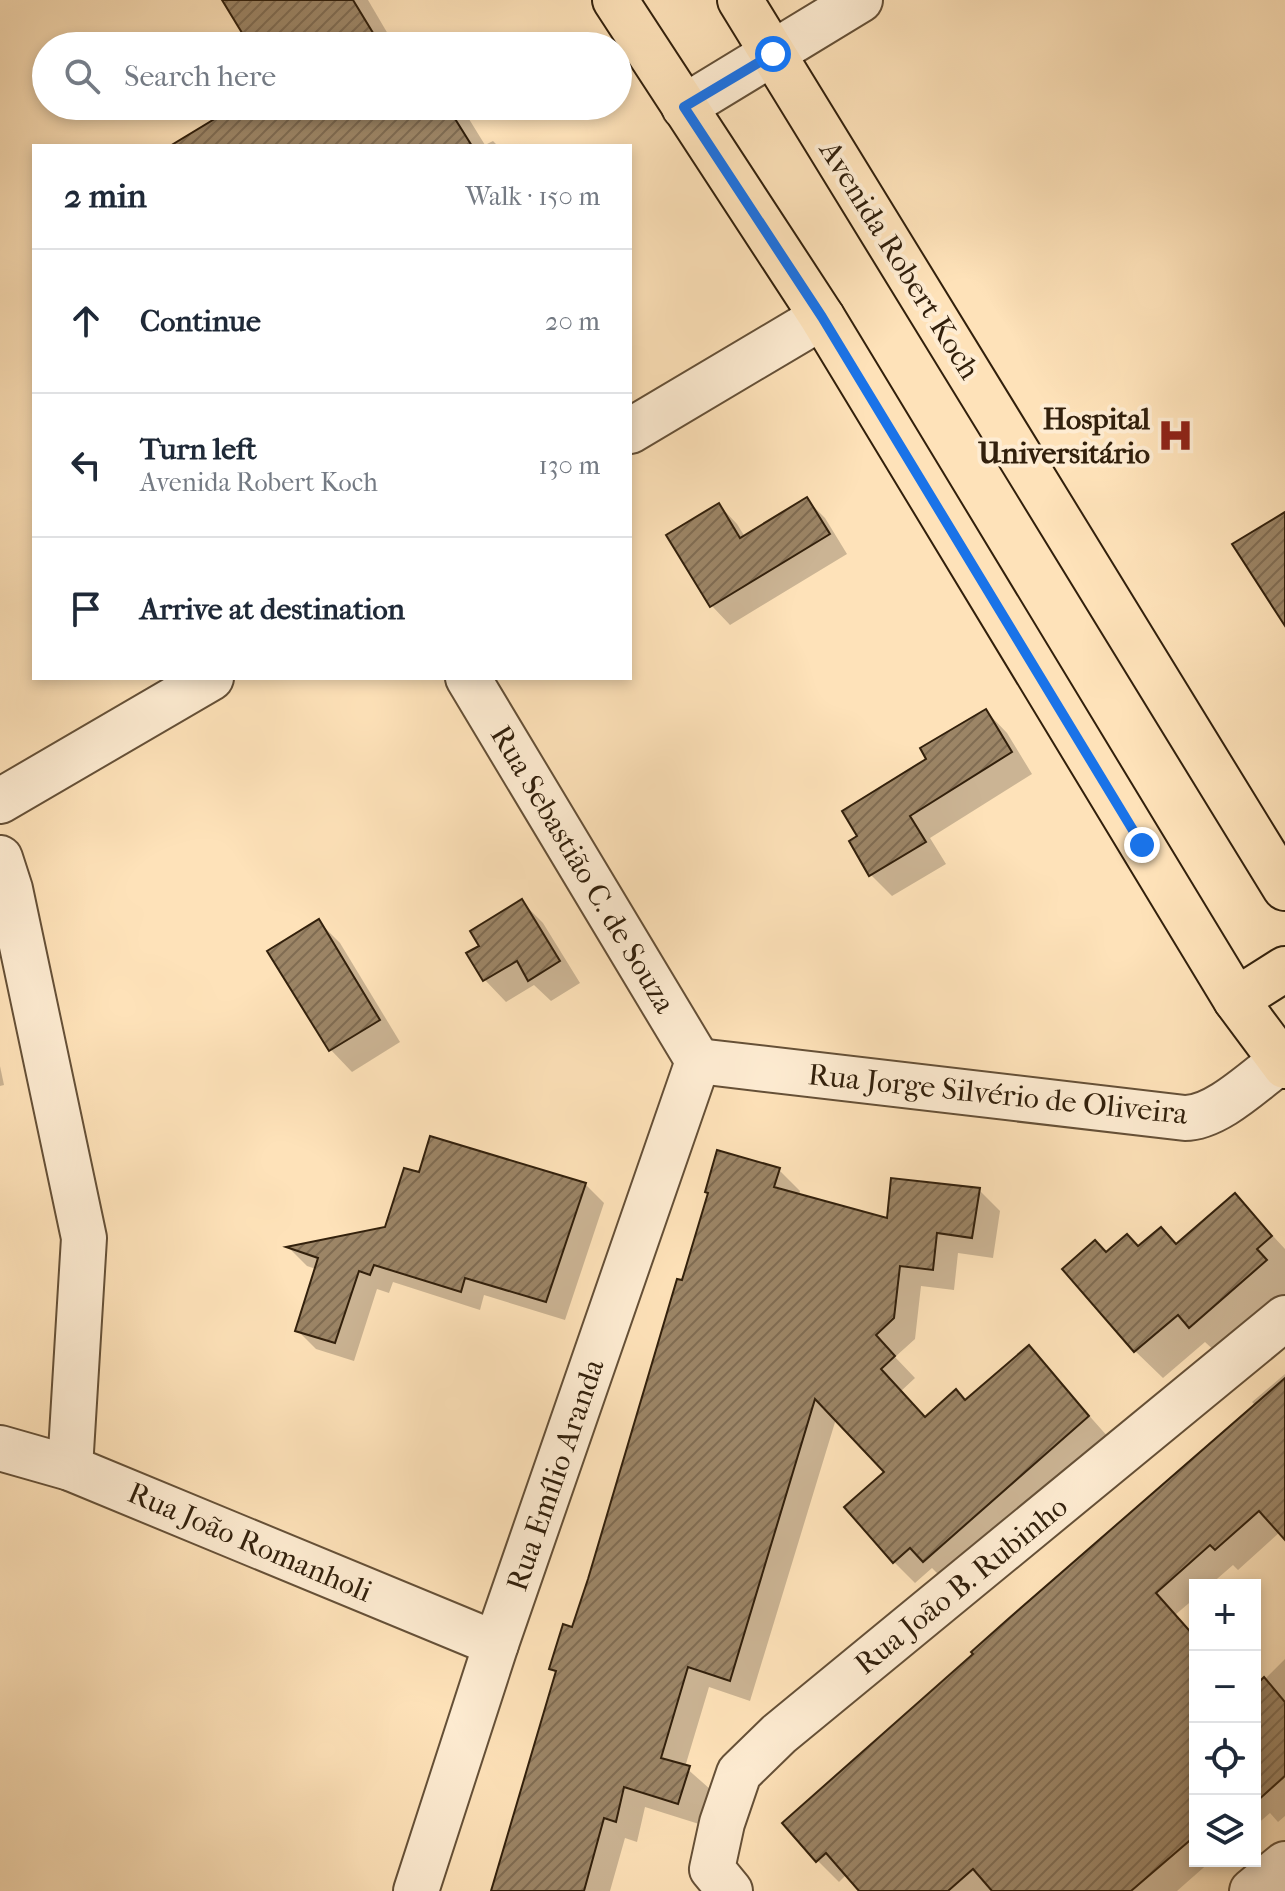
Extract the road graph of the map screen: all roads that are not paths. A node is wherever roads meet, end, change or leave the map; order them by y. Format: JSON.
{"nodes":[{"id":1,"x":615,"y":0,"type":"edge"},
{"id":2,"x":740,"y":0,"type":"edge"},
{"id":3,"x":860,"y":0,"type":"edge"},
{"id":4,"x":773,"y":54,"type":"junction"},
{"id":5,"x":684,"y":107,"type":"junction"},
{"id":6,"x":822,"y":317,"type":"junction"},
{"id":7,"x":632,"y":430,"type":"edge"},
{"id":8,"x":208,"y":680,"type":"edge"},
{"id":9,"x":469,"y":680,"type":"edge"},
{"id":10,"x":0,"y":801,"type":"edge"},
{"id":11,"x":0,"y":858,"type":"edge"},
{"id":12,"x":1285,"y":888,"type":"edge"},
{"id":13,"x":1285,"y":969,"type":"edge"},
{"id":14,"x":1236,"y":1000,"type":"junction"},
{"id":15,"x":1284,"y":1060,"type":"edge"},
{"id":16,"x":698,"y":1061,"type":"junction"},
{"id":17,"x":1285,"y":1318,"type":"edge"},
{"id":18,"x":0,"y":1448,"type":"edge"},
{"id":19,"x":70,"y":1468,"type":"junction"},
{"id":20,"x":496,"y":1644,"type":"junction"},
{"id":21,"x":1285,"y":1864,"type":"edge"},
{"id":22,"x":416,"y":1891,"type":"edge"},
{"id":23,"x":730,"y":1891,"type":"edge"},
{"id":24,"x":1252,"y":1891,"type":"edge"}],
"edges":[{"from":1,"to":5,"type":"main road"},
{"from":2,"to":4,"type":"main road","name":"Avenida Robert Koch"},
{"from":3,"to":4,"type":"street"},
{"from":4,"to":5,"type":"street"},
{"from":4,"to":12,"type":"main road","name":"Avenida Robert Koch"},
{"from":5,"to":6,"type":"main road"},
{"from":6,"to":7,"type":"street"},
{"from":6,"to":14,"type":"main road"},
{"from":8,"to":10,"type":"street"},
{"from":9,"to":16,"type":"street","name":"Rua Sebastião C. de Souza"},
{"from":11,"to":19,"type":"street"},
{"from":13,"to":14,"type":"main road"},
{"from":14,"to":15,"type":"main road"},
{"from":15,"to":16,"type":"street","name":"Rua Jorge Silvério de Oliveira"},
{"from":16,"to":20,"type":"street","name":"Rua Emílio Aranda"},
{"from":17,"to":23,"type":"street","name":"Rua João B. Rubinho"},
{"from":18,"to":19,"type":"street","name":"Rua João Romanholi"},
{"from":19,"to":20,"type":"street","name":"Rua João Romanholi"},
{"from":20,"to":22,"type":"street","name":"Rua Emílio Aranda"},
{"from":21,"to":24,"type":"street"}]}
